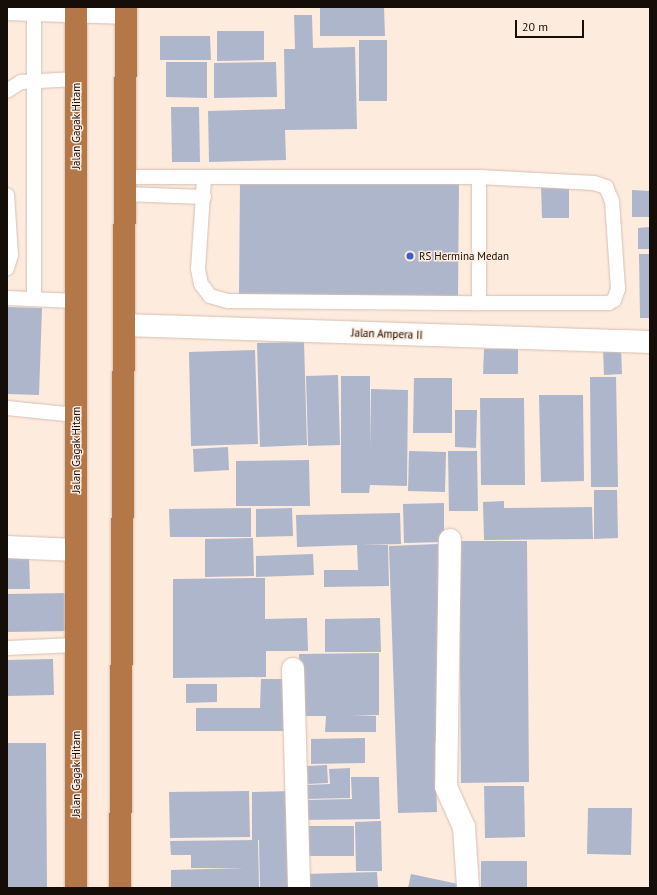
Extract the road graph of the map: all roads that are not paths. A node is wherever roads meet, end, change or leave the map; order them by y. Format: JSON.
{"nodes":[{"id":1,"x":7,"y":9,"type":"edge"},
{"id":2,"x":76,"y":9,"type":"edge"},
{"id":3,"x":34,"y":10,"type":"junction"},
{"id":4,"x":126,"y":10,"type":"edge"},
{"id":5,"x":76,"y":79,"type":"junction"},
{"id":6,"x":35,"y":80,"type":"junction"},
{"id":7,"x":7,"y":91,"type":"edge"},
{"id":8,"x":479,"y":177,"type":"junction"},
{"id":9,"x":204,"y":179,"type":"junction"},
{"id":10,"x":125,"y":186,"type":"junction"},
{"id":11,"x":7,"y":195,"type":"edge"},
{"id":12,"x":204,"y":197,"type":"junction"},
{"id":13,"x":7,"y":268,"type":"edge"},
{"id":14,"x":7,"y":298,"type":"edge"},
{"id":15,"x":34,"y":299,"type":"junction"},
{"id":16,"x":76,"y":301,"type":"junction"},
{"id":17,"x":479,"y":303,"type":"junction"},
{"id":18,"x":124,"y":325,"type":"junction"},
{"id":19,"x":650,"y":342,"type":"edge"},
{"id":20,"x":7,"y":408,"type":"edge"},
{"id":21,"x":76,"y":415,"type":"junction"},
{"id":22,"x":450,"y":540,"type":"dead end"},
{"id":23,"x":7,"y":547,"type":"edge"},
{"id":24,"x":76,"y":550,"type":"junction"},
{"id":25,"x":76,"y":645,"type":"junction"},
{"id":26,"x":7,"y":648,"type":"edge"},
{"id":27,"x":294,"y":669,"type":"dead end"},
{"id":28,"x":76,"y":888,"type":"edge"},
{"id":29,"x":120,"y":888,"type":"edge"},
{"id":30,"x":299,"y":888,"type":"edge"},
{"id":31,"x":468,"y":888,"type":"edge"}],
"edges":[{"from":1,"to":3,"type":"street"},
{"from":2,"to":3,"type":"street"},
{"from":2,"to":4,"type":"street"},
{"from":2,"to":5,"type":"highway","name":"Jalan Gagak Hitam"},
{"from":3,"to":6,"type":"lane"},
{"from":4,"to":10,"type":"highway"},
{"from":5,"to":6,"type":"lane"},
{"from":5,"to":16,"type":"highway","name":"Jalan Gagak Hitam"},
{"from":6,"to":7,"type":"lane"},
{"from":6,"to":15,"type":"lane"},
{"from":8,"to":9,"type":"lane"},
{"from":8,"to":17,"type":"lane"},
{"from":8,"to":17,"type":"lane"},
{"from":9,"to":10,"type":"lane"},
{"from":9,"to":12,"type":"lane"},
{"from":10,"to":12,"type":"lane"},
{"from":10,"to":18,"type":"highway"},
{"from":11,"to":13,"type":"lane"},
{"from":12,"to":17,"type":"lane"},
{"from":14,"to":15,"type":"lane"},
{"from":15,"to":16,"type":"lane"},
{"from":16,"to":21,"type":"highway","name":"Jalan Gagak Hitam"},
{"from":18,"to":19,"type":"street","name":"Jalan Ampera II"},
{"from":18,"to":29,"type":"highway"},
{"from":20,"to":21,"type":"lane"},
{"from":21,"to":24,"type":"highway","name":"Jalan Gagak Hitam"},
{"from":22,"to":31,"type":"street"},
{"from":23,"to":24,"type":"street"},
{"from":24,"to":25,"type":"highway","name":"Jalan Gagak Hitam"},
{"from":25,"to":26,"type":"lane"},
{"from":25,"to":28,"type":"highway","name":"Jalan Gagak Hitam"},
{"from":27,"to":30,"type":"street"}]}
